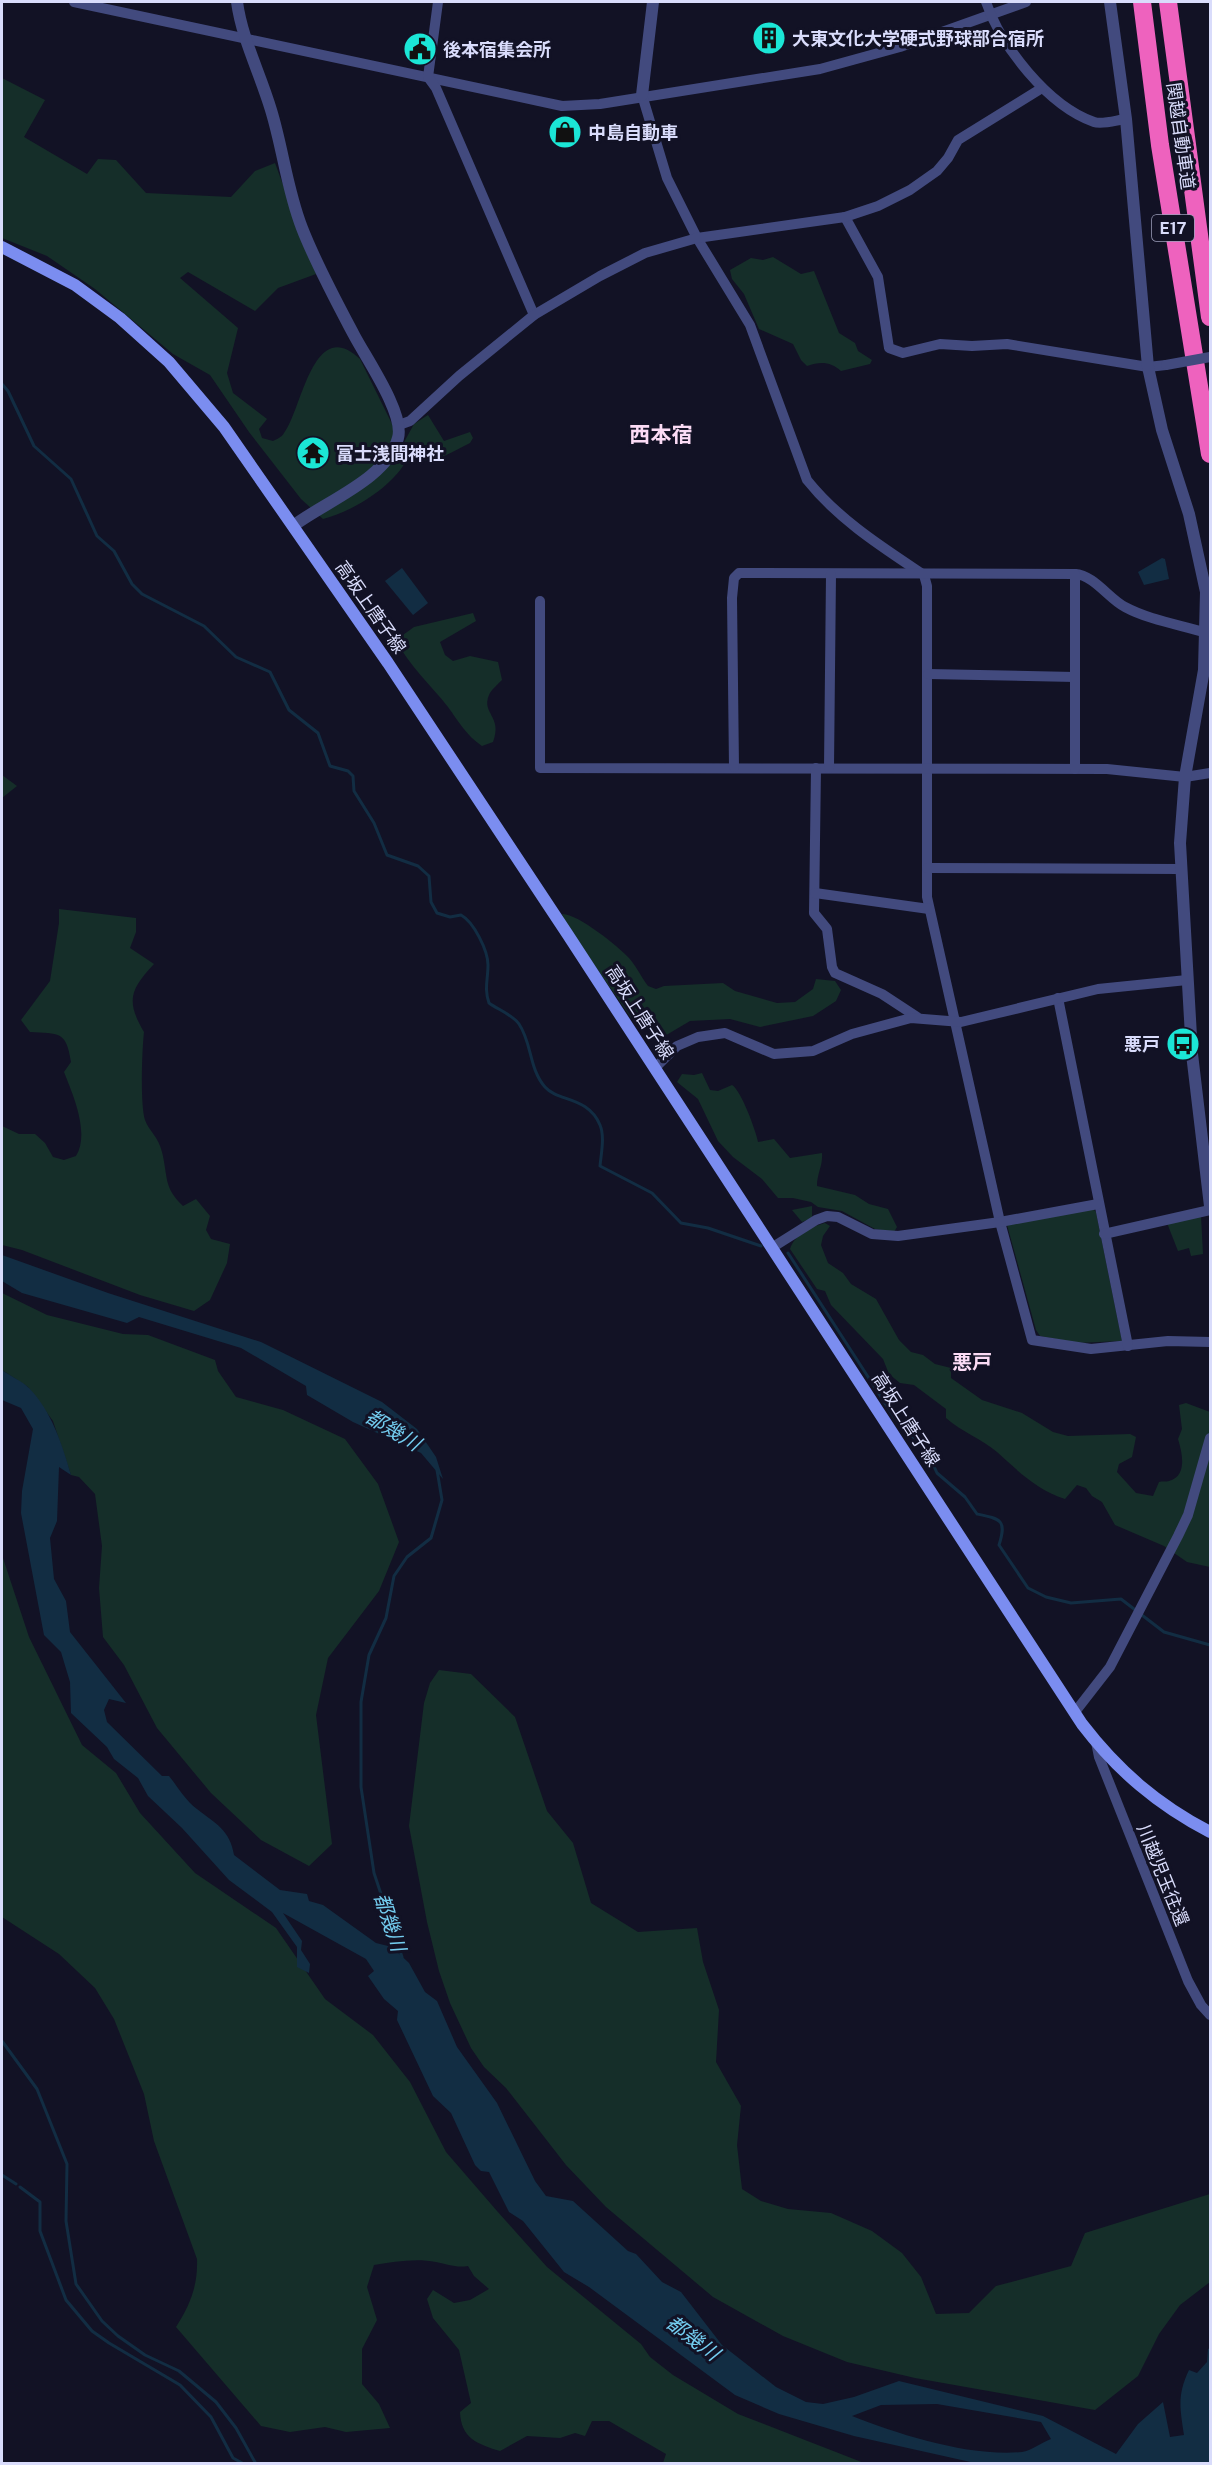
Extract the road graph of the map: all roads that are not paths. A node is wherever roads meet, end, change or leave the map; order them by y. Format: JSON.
{"nodes":[{"id":1,"x":74,"y":2,"type":"edge"},
{"id":2,"x":237,"y":2,"type":"edge"},
{"id":3,"x":438,"y":2,"type":"edge"},
{"id":4,"x":654,"y":2,"type":"edge"},
{"id":5,"x":986,"y":2,"type":"edge"},
{"id":6,"x":1026,"y":2,"type":"edge"},
{"id":7,"x":1110,"y":2,"type":"edge"},
{"id":8,"x":1142,"y":2,"type":"edge"},
{"id":9,"x":1168,"y":2,"type":"edge"},
{"id":10,"x":990,"y":14,"type":"junction"},
{"id":11,"x":245,"y":36,"type":"junction"},
{"id":12,"x":428,"y":78,"type":"junction"},
{"id":13,"x":1042,"y":88,"type":"junction"},
{"id":14,"x":642,"y":95,"type":"junction"},
{"id":15,"x":1126,"y":118,"type":"junction"},
{"id":16,"x":845,"y":218,"type":"junction"},
{"id":17,"x":698,"y":238,"type":"junction"},
{"id":18,"x":2,"y":247,"type":"edge"},
{"id":19,"x":534,"y":315,"type":"junction"},
{"id":20,"x":1210,"y":317,"type":"edge"},
{"id":21,"x":1210,"y":357,"type":"edge"},
{"id":22,"x":1148,"y":367,"type":"junction"},
{"id":23,"x":399,"y":425,"type":"junction"},
{"id":24,"x":1210,"y":454,"type":"edge"},
{"id":25,"x":293,"y":526,"type":"junction"},
{"id":26,"x":831,"y":574,"type":"junction"},
{"id":27,"x":1075,"y":574,"type":"junction"},
{"id":28,"x":924,"y":575,"type":"junction"},
{"id":29,"x":540,"y":602,"type":"dead end"},
{"id":30,"x":1207,"y":633,"type":"junction"},
{"id":31,"x":927,"y":674,"type":"junction"},
{"id":32,"x":1075,"y":678,"type":"junction"},
{"id":33,"x":734,"y":767,"type":"junction"},
{"id":34,"x":816,"y":768,"type":"junction"},
{"id":35,"x":829,"y":768,"type":"junction"},
{"id":36,"x":928,"y":769,"type":"junction"},
{"id":37,"x":1075,"y":769,"type":"junction"},
{"id":38,"x":1210,"y":773,"type":"edge"},
{"id":39,"x":1185,"y":777,"type":"junction"},
{"id":40,"x":927,"y":868,"type":"junction"},
{"id":41,"x":1180,"y":869,"type":"junction"},
{"id":42,"x":815,"y":893,"type":"junction"},
{"id":43,"x":929,"y":909,"type":"junction"},
{"id":44,"x":1187,"y":980,"type":"junction"},
{"id":45,"x":1058,"y":998,"type":"junction"},
{"id":46,"x":917,"y":1017,"type":"junction"},
{"id":47,"x":954,"y":1022,"type":"junction"},
{"id":48,"x":655,"y":1068,"type":"junction"},
{"id":49,"x":1098,"y":1204,"type":"junction"},
{"id":50,"x":1210,"y":1208,"type":"edge"},
{"id":51,"x":1000,"y":1222,"type":"junction"},
{"id":52,"x":1104,"y":1234,"type":"junction"},
{"id":53,"x":773,"y":1247,"type":"junction"},
{"id":54,"x":1210,"y":1342,"type":"edge"},
{"id":55,"x":1128,"y":1346,"type":"junction"},
{"id":56,"x":1210,"y":1437,"type":"edge"},
{"id":57,"x":1075,"y":1712,"type":"junction"},
{"id":58,"x":1096,"y":1742,"type":"junction"},
{"id":59,"x":1210,"y":1832,"type":"edge"},
{"id":60,"x":1210,"y":2015,"type":"edge"}],
"edges":[{"from":1,"to":11,"type":"street"},
{"from":2,"to":11,"type":"street"},
{"from":3,"to":12,"type":"street"},
{"from":4,"to":14,"type":"street"},
{"from":5,"to":10,"type":"street"},
{"from":6,"to":10,"type":"street"},
{"from":7,"to":15,"type":"street"},
{"from":8,"to":24,"type":"highway","name":"関越自動車道","number":"E17"},
{"from":9,"to":20,"type":"highway","name":"関越自動車道","number":"E17"},
{"from":10,"to":13,"type":"street"},
{"from":10,"to":14,"type":"street"},
{"from":11,"to":12,"type":"street"},
{"from":11,"to":23,"type":"street"},
{"from":12,"to":14,"type":"street"},
{"from":12,"to":19,"type":"street"},
{"from":13,"to":15,"type":"street"},
{"from":13,"to":16,"type":"street"},
{"from":14,"to":17,"type":"street"},
{"from":15,"to":22,"type":"street"},
{"from":16,"to":17,"type":"street"},
{"from":16,"to":22,"type":"street"},
{"from":17,"to":19,"type":"street"},
{"from":17,"to":28,"type":"street"},
{"from":18,"to":25,"type":"main road","name":"高坂上唐子線"},
{"from":19,"to":23,"type":"street"},
{"from":21,"to":22,"type":"street","bridge":true},
{"from":22,"to":30,"type":"street"},
{"from":23,"to":25,"type":"street"},
{"from":25,"to":48,"type":"main road","name":"高坂上唐子線"},
{"from":26,"to":28,"type":"street"},
{"from":26,"to":33,"type":"street"},
{"from":26,"to":35,"type":"street"},
{"from":27,"to":28,"type":"street"},
{"from":27,"to":30,"type":"street"},
{"from":27,"to":32,"type":"street"},
{"from":28,"to":31,"type":"street"},
{"from":29,"to":33,"type":"street"},
{"from":30,"to":39,"type":"street"},
{"from":31,"to":32,"type":"street"},
{"from":31,"to":36,"type":"street"},
{"from":32,"to":37,"type":"street"},
{"from":33,"to":34,"type":"street"},
{"from":34,"to":35,"type":"street"},
{"from":34,"to":42,"type":"street"},
{"from":35,"to":36,"type":"street"},
{"from":36,"to":37,"type":"street"},
{"from":36,"to":40,"type":"street"},
{"from":37,"to":39,"type":"street"},
{"from":38,"to":39,"type":"street"},
{"from":39,"to":41,"type":"street"},
{"from":40,"to":41,"type":"street"},
{"from":40,"to":43,"type":"street"},
{"from":41,"to":44,"type":"street"},
{"from":42,"to":43,"type":"street"},
{"from":42,"to":46,"type":"street"},
{"from":43,"to":47,"type":"street"},
{"from":44,"to":45,"type":"street"},
{"from":44,"to":50,"type":"street"},
{"from":45,"to":47,"type":"street"},
{"from":45,"to":49,"type":"street"},
{"from":46,"to":47,"type":"street"},
{"from":46,"to":48,"type":"street"},
{"from":47,"to":51,"type":"street"},
{"from":48,"to":53,"type":"main road","name":"高坂上唐子線"},
{"from":49,"to":51,"type":"street"},
{"from":49,"to":52,"type":"street"},
{"from":50,"to":52,"type":"street"},
{"from":51,"to":53,"type":"street"},
{"from":51,"to":55,"type":"street"},
{"from":52,"to":55,"type":"street"},
{"from":53,"to":57,"type":"main road","name":"高坂上唐子線"},
{"from":54,"to":55,"type":"street"},
{"from":56,"to":57,"type":"street"},
{"from":57,"to":58,"type":"main road","name":"高坂上唐子線"},
{"from":58,"to":59,"type":"main road","name":"高坂上唐子線"},
{"from":58,"to":60,"type":"street","name":"川越児玉往還"}]}
